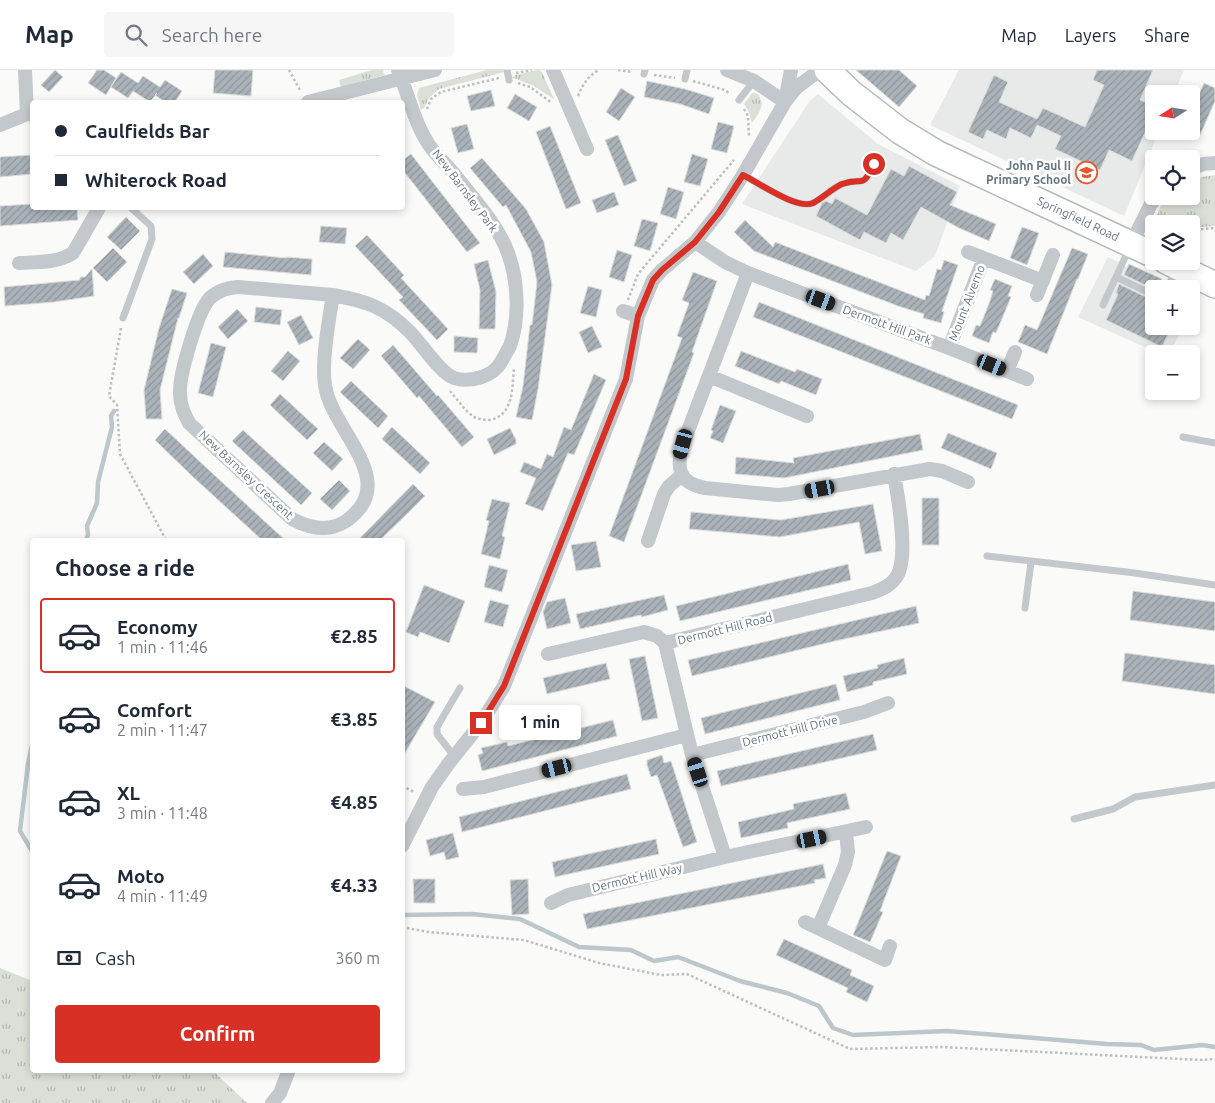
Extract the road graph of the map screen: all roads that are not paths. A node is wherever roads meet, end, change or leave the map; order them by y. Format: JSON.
{"nodes":[{"id":1,"x":25,"y":70,"type":"edge"},
{"id":2,"x":434,"y":70,"type":"edge"},
{"id":3,"x":553,"y":70,"type":"edge"},
{"id":4,"x":687,"y":70,"type":"edge"},
{"id":5,"x":790,"y":70,"type":"edge"},
{"id":6,"x":820,"y":70,"type":"edge"},
{"id":7,"x":827,"y":70,"type":"edge"},
{"id":8,"x":734,"y":71,"type":"edge"},
{"id":9,"x":400,"y":74,"type":"edge"},
{"id":10,"x":685,"y":79,"type":"road end"},
{"id":11,"x":754,"y":81,"type":"junction"},
{"id":12,"x":305,"y":98,"type":"edge"},
{"id":13,"x":738,"y":100,"type":"road end"},
{"id":14,"x":785,"y":102,"type":"junction"},
{"id":15,"x":30,"y":114,"type":"edge"},
{"id":16,"x":0,"y":125,"type":"edge"},
{"id":17,"x":587,"y":149,"type":"dead end"},
{"id":18,"x":1215,"y":163,"type":"edge"},
{"id":19,"x":874,"y":164,"type":"dead end"},
{"id":20,"x":1200,"y":165,"type":"edge"},
{"id":21,"x":743,"y":175,"type":"junction"},
{"id":22,"x":1150,"y":205,"type":"edge"},
{"id":23,"x":98,"y":210,"type":"edge"},
{"id":24,"x":133,"y":210,"type":"edge"},
{"id":25,"x":695,"y":242,"type":"junction"},
{"id":26,"x":1131,"y":244,"type":"junction"},
{"id":27,"x":1145,"y":251,"type":"edge"},
{"id":28,"x":968,"y":252,"type":"dead end"},
{"id":29,"x":1053,"y":255,"type":"dead end"},
{"id":30,"x":984,"y":258,"type":"junction"},
{"id":31,"x":19,"y":263,"type":"dead end"},
{"id":32,"x":1170,"y":272,"type":"edge"},
{"id":33,"x":748,"y":273,"type":"junction"},
{"id":34,"x":1116,"y":278,"type":"junction"},
{"id":35,"x":1043,"y":281,"type":"junction"},
{"id":36,"x":1215,"y":285,"type":"edge"},
{"id":37,"x":1145,"y":291,"type":"edge"},
{"id":38,"x":333,"y":295,"type":"junction"},
{"id":39,"x":1038,"y":295,"type":"dead end"},
{"id":40,"x":1103,"y":306,"type":"dead end"},
{"id":41,"x":623,"y":311,"type":"road end"},
{"id":42,"x":389,"y":314,"type":"joint"},
{"id":43,"x":638,"y":316,"type":"junction"},
{"id":44,"x":123,"y":318,"type":"road end"},
{"id":45,"x":949,"y":348,"type":"junction"},
{"id":46,"x":1015,"y":352,"type":"dead end"},
{"id":47,"x":1007,"y":371,"type":"junction"},
{"id":48,"x":709,"y":376,"type":"junction"},
{"id":49,"x":1027,"y":379,"type":"dead end"},
{"id":50,"x":807,"y":416,"type":"dead end"},
{"id":51,"x":1183,"y":437,"type":"dead end"},
{"id":52,"x":1215,"y":443,"type":"edge"},
{"id":53,"x":894,"y":474,"type":"junction"},
{"id":54,"x":682,"y":475,"type":"junction"},
{"id":55,"x":968,"y":482,"type":"dead end"},
{"id":56,"x":648,"y":540,"type":"dead end"},
{"id":57,"x":987,"y":556,"type":"dead end"},
{"id":58,"x":1031,"y":562,"type":"junction"},
{"id":59,"x":1215,"y":585,"type":"edge"},
{"id":60,"x":1025,"y":608,"type":"dead end"},
{"id":61,"x":665,"y":643,"type":"junction"},
{"id":62,"x":548,"y":654,"type":"dead end"},
{"id":63,"x":460,"y":688,"type":"dead end"},
{"id":64,"x":888,"y":703,"type":"dead end"},
{"id":65,"x":687,"y":736,"type":"junction"},
{"id":66,"x":692,"y":755,"type":"junction"},
{"id":67,"x":454,"y":756,"type":"junction"},
{"id":68,"x":1215,"y":785,"type":"edge"},
{"id":69,"x":463,"y":789,"type":"dead end"},
{"id":70,"x":1074,"y":819,"type":"dead end"},
{"id":71,"x":866,"y":827,"type":"dead end"},
{"id":72,"x":846,"y":832,"type":"junction"},
{"id":73,"x":405,"y":840,"type":"edge"},
{"id":74,"x":725,"y":857,"type":"junction"},
{"id":75,"x":551,"y":903,"type":"dead end"},
{"id":76,"x":805,"y":922,"type":"dead end"},
{"id":77,"x":818,"y":928,"type":"junction"},
{"id":78,"x":890,"y":946,"type":"dead end"},
{"id":79,"x":288,"y":1073,"type":"edge"},
{"id":80,"x":272,"y":1103,"type":"edge"}],
"edges":[{"from":1,"to":15,"type":"street"},
{"from":2,"to":9,"type":"street"},
{"from":3,"to":17,"type":"street"},
{"from":4,"to":10,"type":"lane"},
{"from":5,"to":14,"type":"street"},
{"from":6,"to":14,"type":"street"},
{"from":7,"to":26,"type":"highway","name":"Springfield Road"},
{"from":8,"to":11,"type":"street"},
{"from":9,"to":12,"type":"street"},
{"from":9,"to":42,"type":"street","name":"New Barnsley Park"},
{"from":11,"to":13,"type":"lane"},
{"from":11,"to":14,"type":"street"},
{"from":14,"to":21,"type":"street"},
{"from":15,"to":16,"type":"street"},
{"from":18,"to":20,"type":"street"},
{"from":19,"to":21,"type":"lane"},
{"from":21,"to":25,"type":"street"},
{"from":22,"to":26,"type":"street"},
{"from":23,"to":31,"type":"street"},
{"from":24,"to":44,"type":"lane"},
{"from":25,"to":33,"type":"street","name":"Dermott Hill Park"},
{"from":25,"to":43,"type":"street"},
{"from":26,"to":27,"type":"highway","name":"Springfield Road"},
{"from":26,"to":34,"type":"lane"},
{"from":28,"to":30,"type":"street","name":"Mount Alverno"},
{"from":29,"to":35,"type":"street"},
{"from":30,"to":35,"type":"street","name":"Mount Alverno"},
{"from":30,"to":45,"type":"street","name":"Mount Alverno"},
{"from":32,"to":36,"type":"highway"},
{"from":33,"to":45,"type":"street","name":"Dermott Hill Park"},
{"from":33,"to":48,"type":"street"},
{"from":34,"to":37,"type":"lane"},
{"from":34,"to":40,"type":"lane"},
{"from":35,"to":39,"type":"street"},
{"from":38,"to":38,"type":"street","name":"New Barnsley Crescent"},
{"from":38,"to":42,"type":"street","name":"New Barnsley Crescent"},
{"from":41,"to":43,"type":"street"},
{"from":43,"to":67,"type":"street"},
{"from":45,"to":47,"type":"street","name":"Dermott Hill Park"},
{"from":46,"to":47,"type":"street"},
{"from":47,"to":49,"type":"street","name":"Dermott Hill Park"},
{"from":48,"to":50,"type":"street"},
{"from":48,"to":54,"type":"street"},
{"from":51,"to":52,"type":"lane"},
{"from":53,"to":54,"type":"street"},
{"from":53,"to":55,"type":"street"},
{"from":53,"to":61,"type":"street","name":"Dermott Hill Road"},
{"from":54,"to":56,"type":"street"},
{"from":57,"to":58,"type":"lane"},
{"from":58,"to":59,"type":"lane"},
{"from":58,"to":60,"type":"lane"},
{"from":61,"to":62,"type":"street"},
{"from":61,"to":65,"type":"street","name":"Dermott Hill Road"},
{"from":63,"to":67,"type":"lane"},
{"from":64,"to":66,"type":"street","name":"Dermott Hill Drive"},
{"from":65,"to":66,"type":"street","name":"Dermott Hill Road"},
{"from":65,"to":69,"type":"street"},
{"from":66,"to":74,"type":"street","name":"Dermott Hill Road"},
{"from":67,"to":73,"type":"street"},
{"from":68,"to":70,"type":"lane"},
{"from":71,"to":72,"type":"street","name":"Dermott Hill Way"},
{"from":72,"to":74,"type":"street","name":"Dermott Hill Way"},
{"from":72,"to":77,"type":"street"},
{"from":74,"to":75,"type":"street","name":"Dermott Hill Way"},
{"from":76,"to":77,"type":"street"},
{"from":77,"to":78,"type":"street"},
{"from":79,"to":80,"type":"street"}]}
